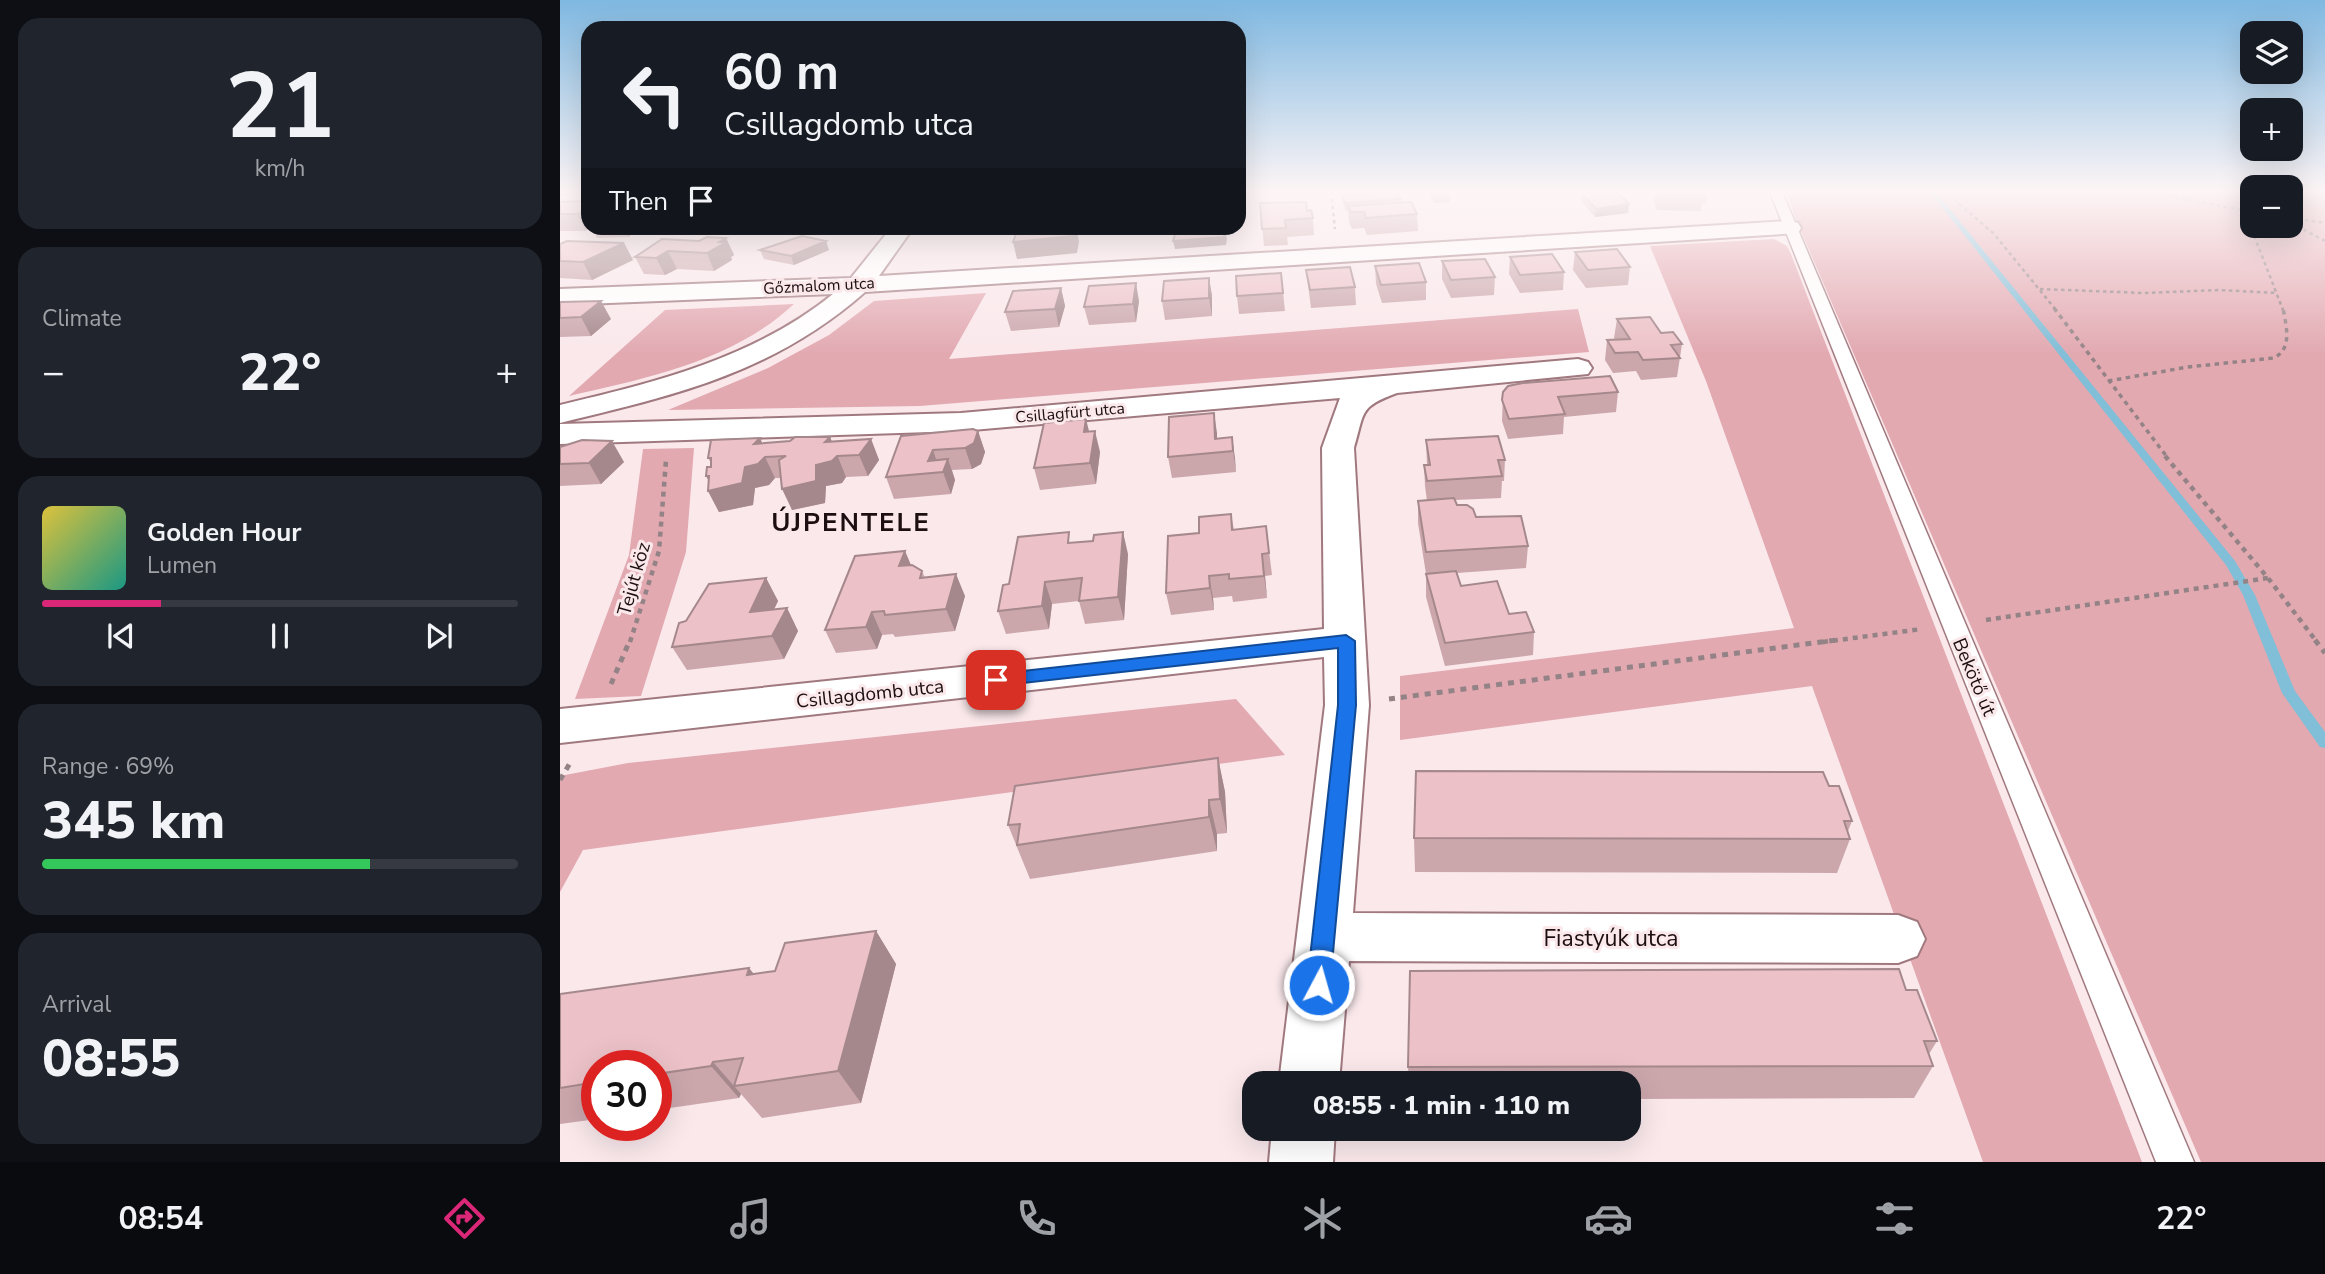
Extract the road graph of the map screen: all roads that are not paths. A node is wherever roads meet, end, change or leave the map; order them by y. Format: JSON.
{"nodes":[{"id":1,"x":888,"y":246,"type":"edge"},
{"id":2,"x":1485,"y":246,"type":"edge"},
{"id":3,"x":1797,"y":246,"type":"edge"},
{"id":4,"x":858,"y":285,"type":"junction"},
{"id":5,"x":560,"y":297,"type":"edge"},
{"id":6,"x":1578,"y":368,"type":"dead end"},
{"id":7,"x":1394,"y":385,"type":"junction"},
{"id":8,"x":657,"y":391,"type":"junction"},
{"id":9,"x":1239,"y":399,"type":"junction"},
{"id":10,"x":560,"y":414,"type":"edge"},
{"id":11,"x":662,"y":431,"type":"junction"},
{"id":12,"x":560,"y":434,"type":"edge"},
{"id":13,"x":1339,"y":448,"type":"junction"},
{"id":14,"x":1346,"y":641,"type":"junction"},
{"id":15,"x":576,"y":726,"type":"edge"},
{"id":16,"x":1324,"y":937,"type":"junction"},
{"id":17,"x":1898,"y":939,"type":"dead end"},
{"id":18,"x":1310,"y":1071,"type":"edge"},
{"id":19,"x":1303,"y":1141,"type":"edge"},
{"id":20,"x":1301,"y":1162,"type":"edge"},
{"id":21,"x":2175,"y":1162,"type":"edge"}],
"edges":[{"from":1,"to":4,"type":"street"},
{"from":2,"to":4,"type":"street","name":"Gőzmalom utca"},
{"from":3,"to":21,"type":"lane","name":"Bekötő út"},
{"from":4,"to":5,"type":"street","name":"Gőzmalom utca"},
{"from":4,"to":8,"type":"street"},
{"from":6,"to":7,"type":"street","name":"Csillagfürt utca"},
{"from":7,"to":9,"type":"street","name":"Csillagfürt utca"},
{"from":7,"to":13,"type":"street"},
{"from":8,"to":10,"type":"street"},
{"from":8,"to":11,"type":"street"},
{"from":9,"to":11,"type":"street","name":"Csillagfürt utca"},
{"from":9,"to":13,"type":"street"},
{"from":11,"to":12,"type":"street","name":"Csillagfürt utca"},
{"from":13,"to":14,"type":"street"},
{"from":14,"to":15,"type":"street","name":"Csillagdomb utca"},
{"from":14,"to":16,"type":"street"},
{"from":16,"to":17,"type":"street","name":"Fiastyúk utca"},
{"from":16,"to":18,"type":"street"},
{"from":19,"to":20,"type":"street"}]}
